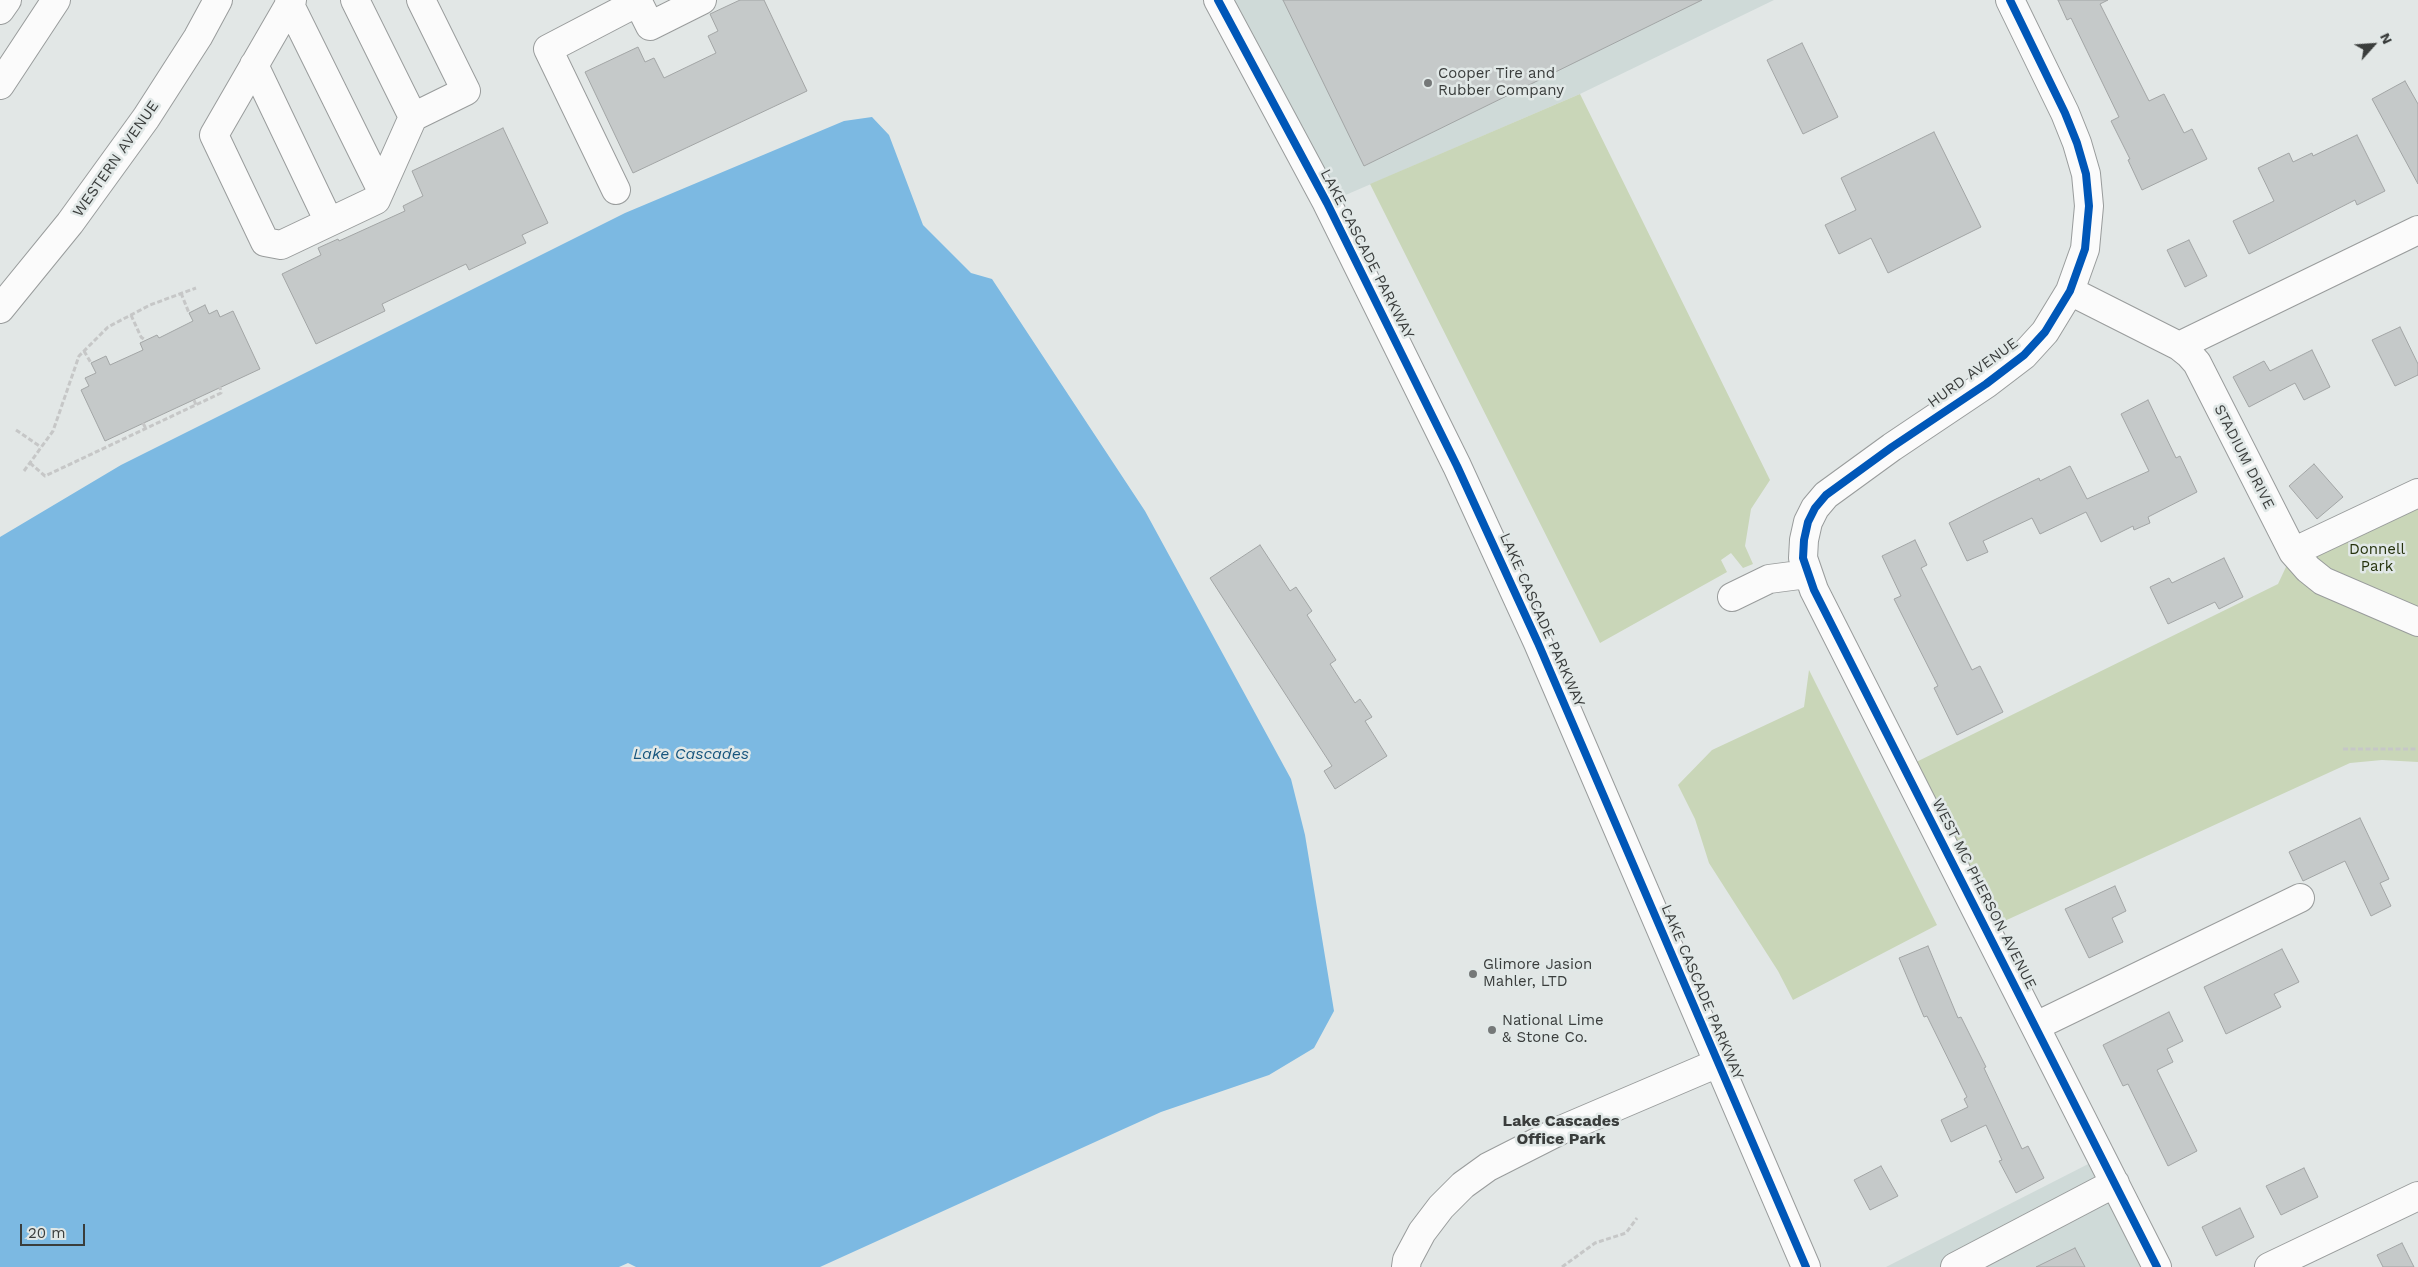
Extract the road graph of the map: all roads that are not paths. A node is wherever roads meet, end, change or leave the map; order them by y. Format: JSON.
{"nodes":[{"id":1,"x":7,"y":0,"type":"edge"},
{"id":2,"x":56,"y":0,"type":"edge"},
{"id":3,"x":218,"y":0,"type":"edge"},
{"id":4,"x":355,"y":0,"type":"edge"},
{"id":5,"x":421,"y":0,"type":"edge"},
{"id":6,"x":702,"y":0,"type":"edge"},
{"id":7,"x":1218,"y":0,"type":"edge"},
{"id":8,"x":2010,"y":0,"type":"edge"},
{"id":9,"x":639,"y":1,"type":"edge"},
{"id":10,"x":290,"y":2,"type":"edge"},
{"id":11,"x":0,"y":10,"type":"edge"},
{"id":12,"x":254,"y":65,"type":"junction"},
{"id":13,"x":0,"y":85,"type":"edge"},
{"id":14,"x":413,"y":117,"type":"junction"},
{"id":15,"x":381,"y":189,"type":"junction"},
{"id":16,"x":616,"y":190,"type":"dead end"},
{"id":17,"x":329,"y":222,"type":"junction"},
{"id":18,"x":2418,"y":230,"type":"edge"},
{"id":19,"x":2070,"y":292,"type":"junction"},
{"id":20,"x":0,"y":309,"type":"edge"},
{"id":21,"x":2179,"y":346,"type":"junction"},
{"id":22,"x":2418,"y":493,"type":"edge"},
{"id":23,"x":1806,"y":529,"type":"joint"},
{"id":24,"x":2293,"y":552,"type":"junction"},
{"id":25,"x":1807,"y":574,"type":"junction"},
{"id":26,"x":1732,"y":597,"type":"dead end"},
{"id":27,"x":2418,"y":622,"type":"edge"},
{"id":28,"x":2300,"y":898,"type":"dead end"},
{"id":29,"x":2036,"y":1026,"type":"junction"},
{"id":30,"x":1718,"y":1063,"type":"junction"},
{"id":31,"x":2115,"y":1183,"type":"junction"},
{"id":32,"x":2418,"y":1196,"type":"edge"},
{"id":33,"x":1406,"y":1267,"type":"edge"},
{"id":34,"x":1806,"y":1267,"type":"edge"},
{"id":35,"x":1955,"y":1267,"type":"edge"},
{"id":36,"x":2157,"y":1267,"type":"edge"},
{"id":37,"x":2269,"y":1267,"type":"edge"}],
"edges":[{"from":1,"to":11,"type":"main road"},
{"from":2,"to":13,"type":"main road"},
{"from":3,"to":20,"type":"main road","name":"WESTERN AVENUE"},
{"from":4,"to":14,"type":"main road"},
{"from":5,"to":14,"type":"main road"},
{"from":6,"to":9,"type":"main road"},
{"from":7,"to":30,"type":"main road","name":"LAKE CASCADE PARKWAY"},
{"from":8,"to":19,"type":"main road","name":"HURD AVENUE"},
{"from":9,"to":16,"type":"main road"},
{"from":10,"to":12,"type":"main road"},
{"from":10,"to":15,"type":"main road"},
{"from":12,"to":17,"type":"main road"},
{"from":12,"to":17,"type":"main road"},
{"from":14,"to":15,"type":"main road"},
{"from":15,"to":17,"type":"main road"},
{"from":18,"to":21,"type":"main road"},
{"from":19,"to":21,"type":"main road","name":"STADIUM DRIVE"},
{"from":19,"to":23,"type":"main road","name":"HURD AVENUE"},
{"from":21,"to":24,"type":"main road","name":"STADIUM DRIVE"},
{"from":22,"to":24,"type":"main road"},
{"from":23,"to":25,"type":"main road","name":"WEST MC PHERSON AVENUE"},
{"from":24,"to":27,"type":"main road","name":"STADIUM DRIVE"},
{"from":25,"to":26,"type":"main road"},
{"from":25,"to":29,"type":"main road","name":"WEST MC PHERSON AVENUE"},
{"from":28,"to":29,"type":"main road"},
{"from":29,"to":31,"type":"main road","name":"WEST MC PHERSON AVENUE"},
{"from":30,"to":33,"type":"main road"},
{"from":30,"to":34,"type":"main road","name":"LAKE CASCADE PARKWAY"},
{"from":31,"to":35,"type":"main road"},
{"from":31,"to":36,"type":"main road","name":"WEST MC PHERSON AVENUE"},
{"from":32,"to":37,"type":"main road"}]}
